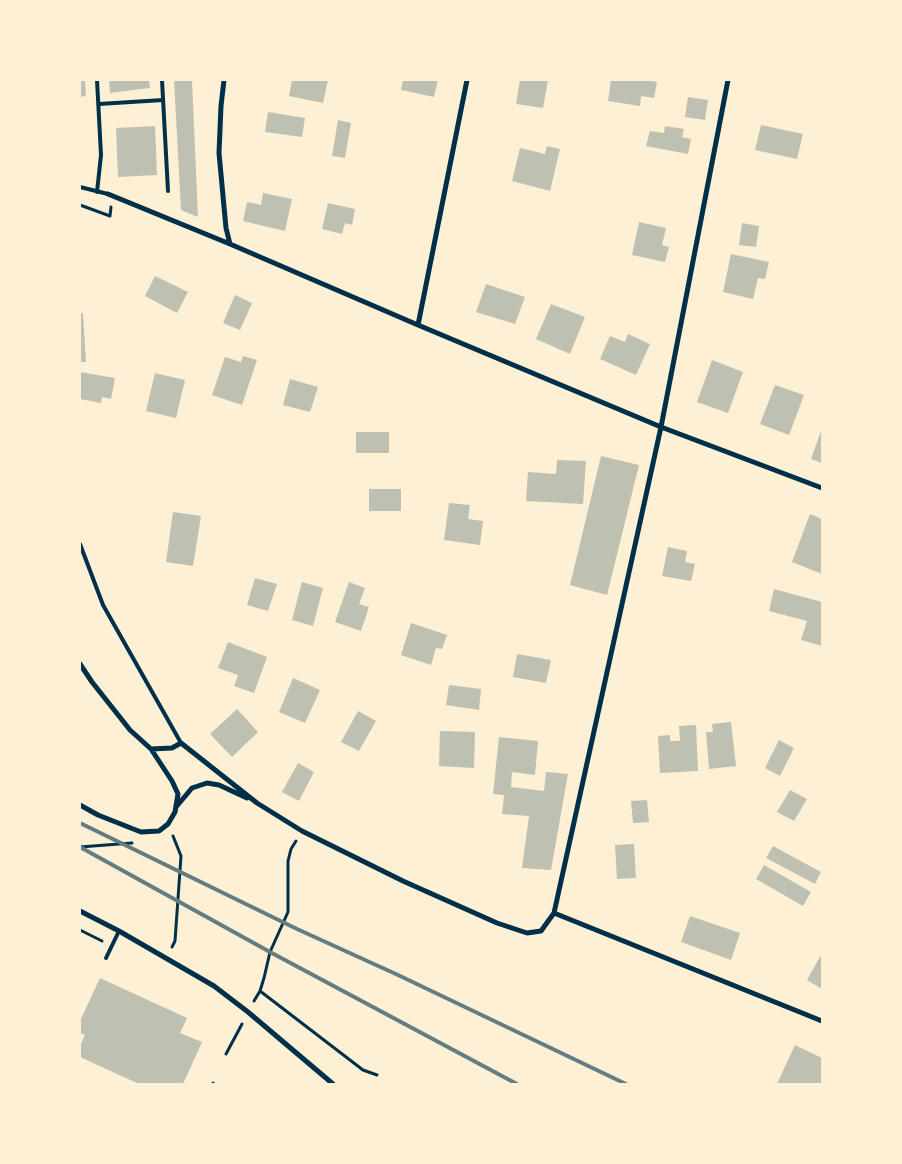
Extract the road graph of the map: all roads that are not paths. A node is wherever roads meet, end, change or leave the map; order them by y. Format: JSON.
{"nodes":[{"id":1,"x":97,"y":80,"type":"edge"},
{"id":2,"x":162,"y":80,"type":"edge"},
{"id":3,"x":224,"y":80,"type":"edge"},
{"id":4,"x":467,"y":80,"type":"edge"},
{"id":5,"x":728,"y":80,"type":"edge"},
{"id":6,"x":163,"y":100,"type":"junction"},
{"id":7,"x":99,"y":104,"type":"junction"},
{"id":8,"x":80,"y":187,"type":"edge"},
{"id":9,"x":168,"y":190,"type":"dead end"},
{"id":10,"x":97,"y":192,"type":"junction"},
{"id":11,"x":110,"y":196,"type":"joint"},
{"id":12,"x":230,"y":244,"type":"junction"},
{"id":13,"x":418,"y":325,"type":"junction"},
{"id":14,"x":661,"y":427,"type":"junction"},
{"id":15,"x":822,"y":488,"type":"edge"},
{"id":16,"x":80,"y":544,"type":"edge"},
{"id":17,"x":80,"y":664,"type":"edge"},
{"id":18,"x":181,"y":743,"type":"junction"},
{"id":19,"x":151,"y":749,"type":"junction"},
{"id":20,"x":257,"y":803,"type":"junction"},
{"id":21,"x":80,"y":805,"type":"edge"},
{"id":22,"x":176,"y":807,"type":"junction"},
{"id":23,"x":80,"y":911,"type":"edge"},
{"id":24,"x":554,"y":913,"type":"junction"},
{"id":25,"x":119,"y":931,"type":"junction"},
{"id":26,"x":106,"y":958,"type":"dead end"},
{"id":27,"x":822,"y":1021,"type":"edge"},
{"id":28,"x":331,"y":1083,"type":"edge"}],
"edges":[{"from":1,"to":7,"type":"lane"},
{"from":2,"to":6,"type":"lane"},
{"from":3,"to":12,"type":"street"},
{"from":4,"to":13,"type":"street"},
{"from":5,"to":14,"type":"street"},
{"from":6,"to":7,"type":"lane"},
{"from":6,"to":9,"type":"lane"},
{"from":7,"to":10,"type":"lane"},
{"from":8,"to":10,"type":"lane"},
{"from":10,"to":11,"type":"lane"},
{"from":11,"to":12,"type":"street"},
{"from":12,"to":13,"type":"street"},
{"from":13,"to":14,"type":"street"},
{"from":14,"to":15,"type":"street"},
{"from":14,"to":24,"type":"street"},
{"from":16,"to":18,"type":"lane"},
{"from":17,"to":19,"type":"street"},
{"from":18,"to":19,"type":"street"},
{"from":18,"to":20,"type":"street"},
{"from":19,"to":22,"type":"street"},
{"from":20,"to":22,"type":"street"},
{"from":20,"to":24,"type":"street"},
{"from":21,"to":22,"type":"street"},
{"from":23,"to":25,"type":"street"},
{"from":24,"to":27,"type":"street"},
{"from":25,"to":26,"type":"lane"},
{"from":25,"to":28,"type":"street"}]}
